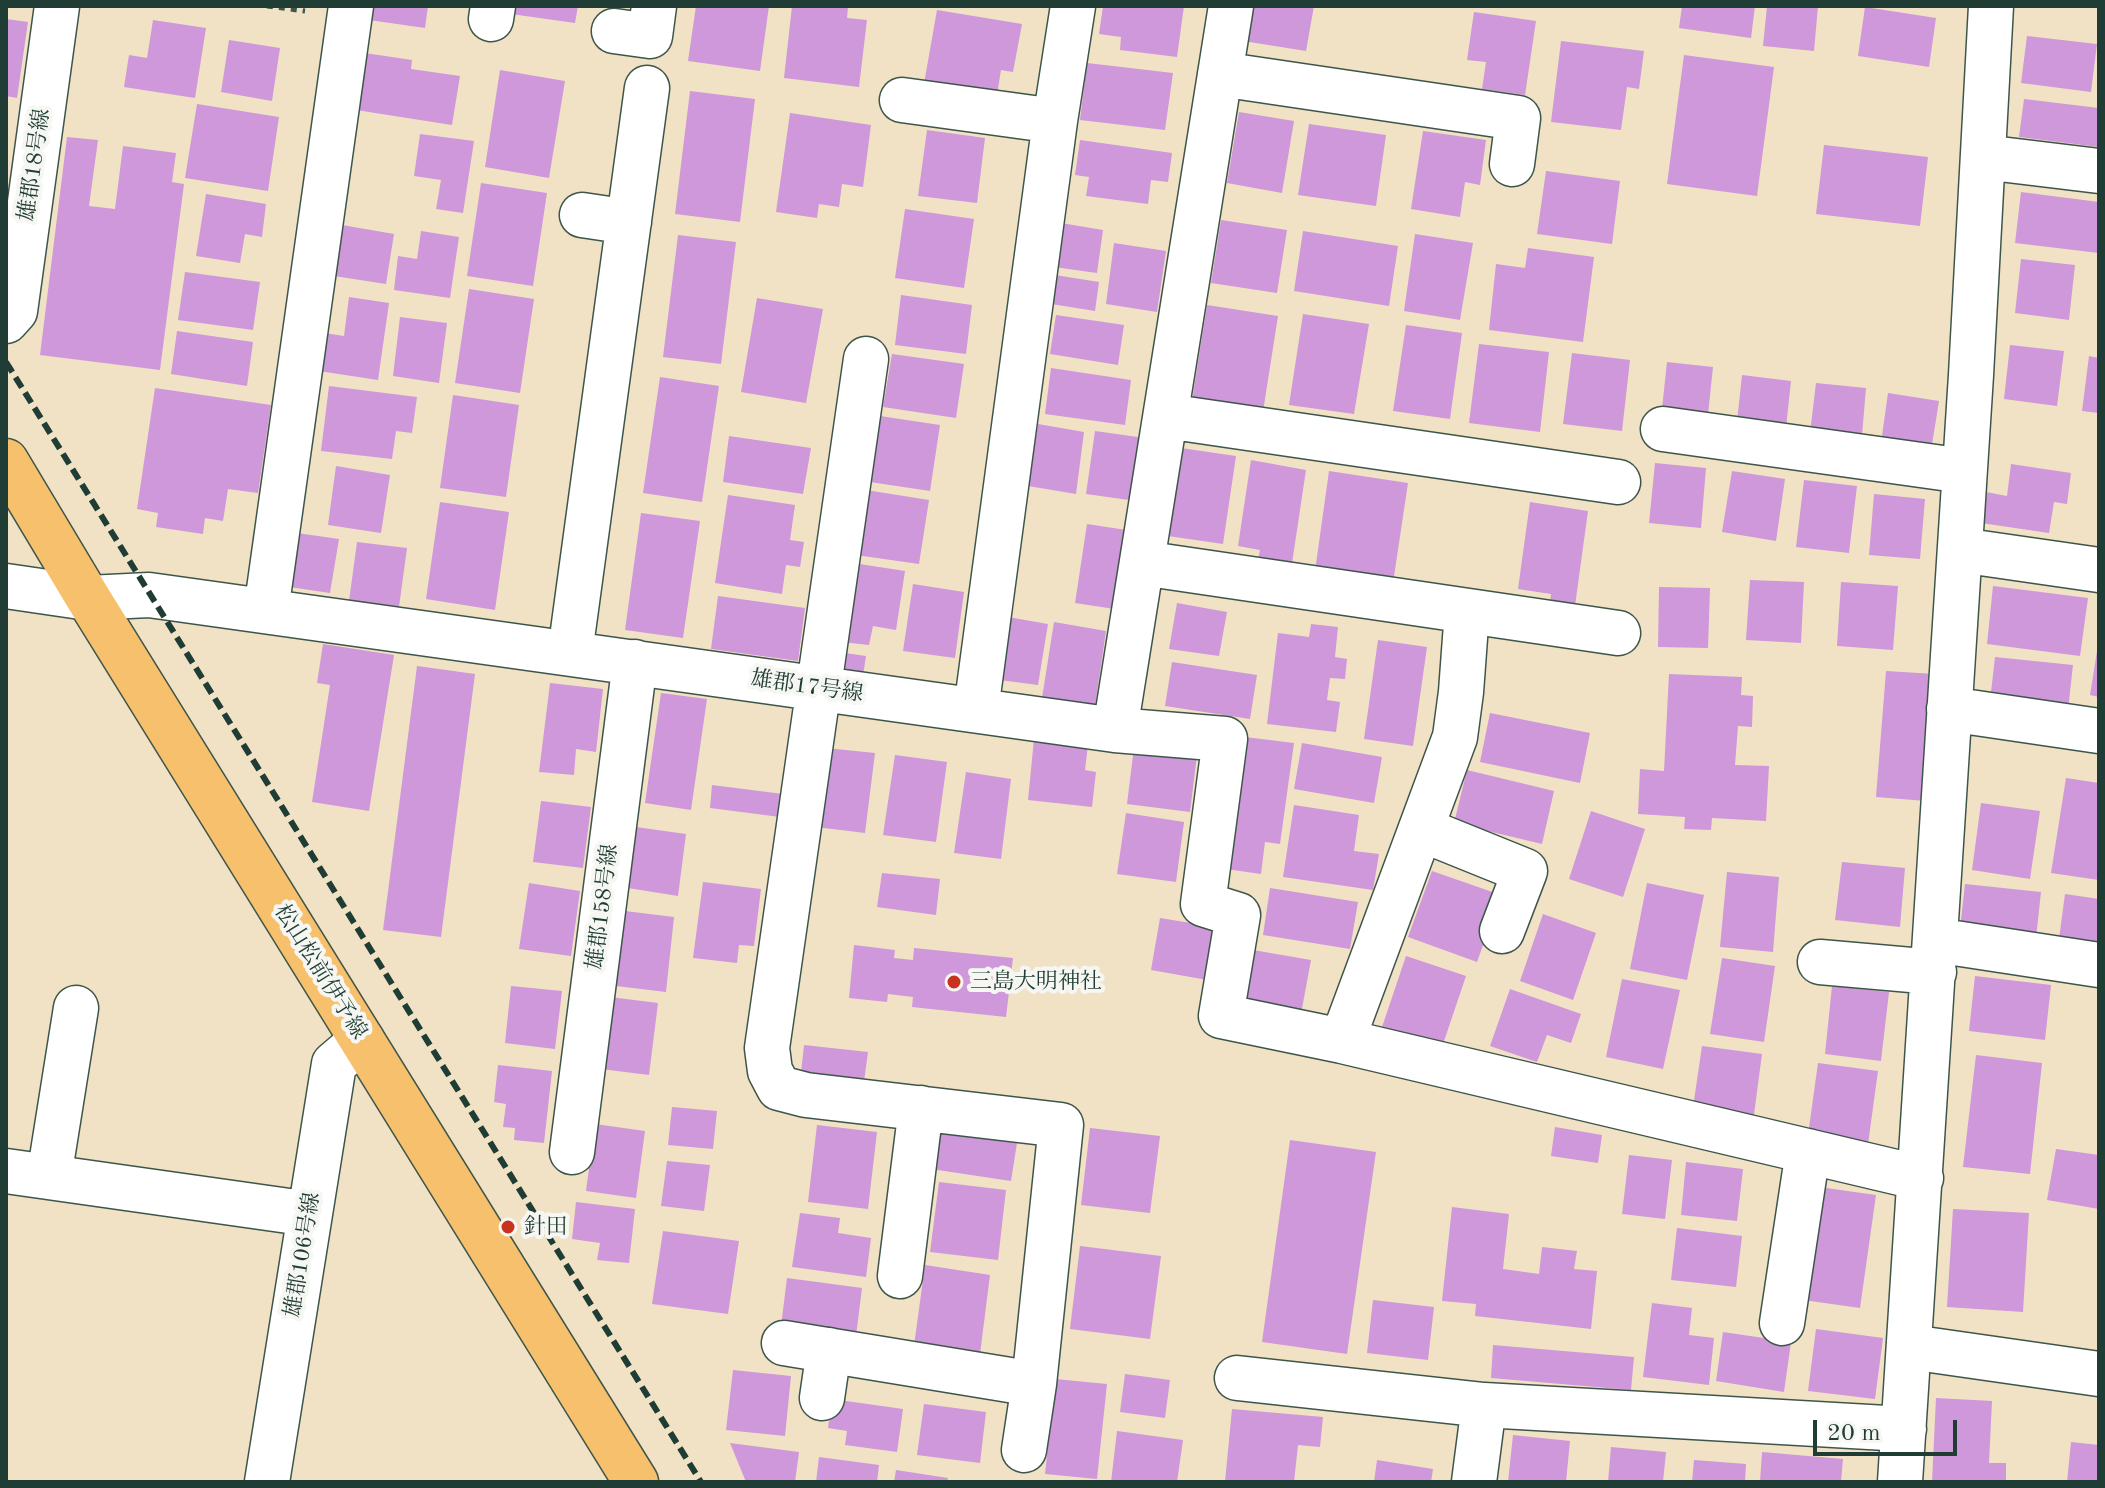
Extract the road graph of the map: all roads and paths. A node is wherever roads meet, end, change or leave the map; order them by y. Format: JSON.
{"nodes":[{"id":1,"x":57,"y":6,"type":"edge"},
{"id":2,"x":351,"y":6,"type":"edge"},
{"id":3,"x":654,"y":6,"type":"edge"},
{"id":4,"x":1073,"y":6,"type":"edge"},
{"id":5,"x":1231,"y":6,"type":"edge"},
{"id":6,"x":1991,"y":6,"type":"edge"},
{"id":7,"x":614,"y":31,"type":"dead end"},
{"id":8,"x":1220,"y":74,"type":"junction"},
{"id":9,"x":647,"y":88,"type":"dead end"},
{"id":10,"x":902,"y":100,"type":"dead end"},
{"id":11,"x":1055,"y":121,"type":"junction"},
{"id":12,"x":1983,"y":157,"type":"junction"},
{"id":13,"x":1512,"y":164,"type":"dead end"},
{"id":14,"x":2099,"y":171,"type":"edge"},
{"id":15,"x":582,"y":215,"type":"dead end"},
{"id":16,"x":629,"y":222,"type":"junction"},
{"id":17,"x":6,"y":321,"type":"edge"},
{"id":18,"x":866,"y":359,"type":"dead end"},
{"id":19,"x":1166,"y":416,"type":"junction"},
{"id":20,"x":1663,"y":429,"type":"dead end"},
{"id":21,"x":6,"y":461,"type":"edge"},
{"id":22,"x":1964,"y":471,"type":"junction"},
{"id":23,"x":1618,"y":482,"type":"dead end"},
{"id":24,"x":1960,"y":550,"type":"junction"},
{"id":25,"x":1142,"y":563,"type":"junction"},
{"id":26,"x":2099,"y":570,"type":"edge"},
{"id":27,"x":6,"y":586,"type":"edge"},
{"id":28,"x":88,"y":598,"type":"junction"},
{"id":29,"x":266,"y":611,"type":"junction"},
{"id":30,"x":1467,"y":611,"type":"junction"},
{"id":31,"x":1618,"y":633,"type":"dead end"},
{"id":32,"x":570,"y":653,"type":"junction"},
{"id":33,"x":635,"y":662,"type":"junction"},
{"id":34,"x":818,"y":688,"type":"junction"},
{"id":35,"x":1949,"y":709,"type":"junction"},
{"id":36,"x":976,"y":710,"type":"junction"},
{"id":37,"x":1115,"y":730,"type":"junction"},
{"id":38,"x":2099,"y":731,"type":"edge"},
{"id":39,"x":1421,"y":829,"type":"junction"},
{"id":40,"x":1502,"y":931,"type":"dead end"},
{"id":41,"x":1934,"y":956,"type":"junction"},
{"id":42,"x":1820,"y":962,"type":"dead end"},
{"id":43,"x":2099,"y":965,"type":"edge"},
{"id":44,"x":76,"y":1008,"type":"dead end"},
{"id":45,"x":362,"y":1040,"type":"junction"},
{"id":46,"x":1342,"y":1041,"type":"junction"},
{"id":47,"x":921,"y":1108,"type":"junction"},
{"id":48,"x":1808,"y":1151,"type":"junction"},
{"id":49,"x":572,"y":1152,"type":"dead end"},
{"id":50,"x":6,"y":1171,"type":"edge"},
{"id":51,"x":49,"y":1177,"type":"junction"},
{"id":52,"x":1921,"y":1178,"type":"junction"},
{"id":53,"x":310,"y":1214,"type":"junction"},
{"id":54,"x":900,"y":1276,"type":"dead end"},
{"id":55,"x":1782,"y":1323,"type":"dead end"},
{"id":56,"x":784,"y":1343,"type":"dead end"},
{"id":57,"x":1910,"y":1347,"type":"junction"},
{"id":58,"x":829,"y":1350,"type":"junction"},
{"id":59,"x":2099,"y":1374,"type":"edge"},
{"id":60,"x":1237,"y":1378,"type":"dead end"},
{"id":61,"x":1034,"y":1384,"type":"junction"},
{"id":62,"x":822,"y":1398,"type":"dead end"},
{"id":63,"x":1484,"y":1405,"type":"junction"},
{"id":64,"x":1904,"y":1429,"type":"junction"},
{"id":65,"x":1024,"y":1450,"type":"dead end"},
{"id":66,"x":267,"y":1482,"type":"edge"},
{"id":67,"x":636,"y":1482,"type":"edge"},
{"id":68,"x":1474,"y":1482,"type":"edge"},
{"id":69,"x":1900,"y":1482,"type":"edge"}],
"edges":[{"from":1,"to":17,"type":"street","name":"雄郡18号線"},
{"from":2,"to":29,"type":"street"},
{"from":3,"to":7,"type":"street"},
{"from":4,"to":11,"type":"street"},
{"from":5,"to":8,"type":"street"},
{"from":6,"to":12,"type":"street"},
{"from":8,"to":13,"type":"street"},
{"from":8,"to":19,"type":"street"},
{"from":9,"to":16,"type":"street"},
{"from":10,"to":11,"type":"street"},
{"from":11,"to":36,"type":"street"},
{"from":12,"to":14,"type":"street"},
{"from":12,"to":22,"type":"street"},
{"from":15,"to":16,"type":"street"},
{"from":16,"to":32,"type":"street"},
{"from":18,"to":34,"type":"street"},
{"from":19,"to":23,"type":"street"},
{"from":19,"to":25,"type":"street"},
{"from":20,"to":22,"type":"street"},
{"from":21,"to":28,"type":"main road","name":"松山松前伊予線"},
{"from":22,"to":24,"type":"street"},
{"from":24,"to":26,"type":"street"},
{"from":24,"to":35,"type":"street"},
{"from":25,"to":30,"type":"street"},
{"from":25,"to":37,"type":"street"},
{"from":27,"to":28,"type":"street","name":"雄郡17号線"},
{"from":28,"to":29,"type":"street","name":"雄郡17号線"},
{"from":28,"to":45,"type":"main road","name":"松山松前伊予線"},
{"from":29,"to":32,"type":"street","name":"雄郡17号線"},
{"from":30,"to":31,"type":"street"},
{"from":30,"to":39,"type":"street"},
{"from":32,"to":33,"type":"street","name":"雄郡17号線"},
{"from":33,"to":34,"type":"street","name":"雄郡17号線"},
{"from":33,"to":49,"type":"street","name":"雄郡158号線"},
{"from":34,"to":36,"type":"street","name":"雄郡17号線"},
{"from":34,"to":47,"type":"street"},
{"from":35,"to":38,"type":"street"},
{"from":35,"to":41,"type":"street"},
{"from":36,"to":37,"type":"street","name":"雄郡17号線"},
{"from":37,"to":46,"type":"street","name":"雄郡17号線"},
{"from":39,"to":40,"type":"street"},
{"from":39,"to":46,"type":"street"},
{"from":41,"to":42,"type":"street"},
{"from":41,"to":43,"type":"street"},
{"from":41,"to":52,"type":"street"},
{"from":44,"to":51,"type":"street"},
{"from":45,"to":53,"type":"street","name":"雄郡106号線"},
{"from":45,"to":67,"type":"main road","name":"松山松前伊予線"},
{"from":46,"to":48,"type":"street"},
{"from":47,"to":54,"type":"street"},
{"from":47,"to":61,"type":"street"},
{"from":48,"to":52,"type":"street"},
{"from":48,"to":55,"type":"street"},
{"from":50,"to":51,"type":"street"},
{"from":51,"to":53,"type":"street"},
{"from":52,"to":57,"type":"street"},
{"from":53,"to":66,"type":"street","name":"雄郡106号線"},
{"from":56,"to":58,"type":"street"},
{"from":57,"to":59,"type":"street"},
{"from":57,"to":64,"type":"street"},
{"from":58,"to":61,"type":"street"},
{"from":58,"to":62,"type":"street"},
{"from":60,"to":63,"type":"street"},
{"from":61,"to":65,"type":"street"},
{"from":63,"to":64,"type":"street"},
{"from":63,"to":68,"type":"street"},
{"from":64,"to":69,"type":"street"}]}
